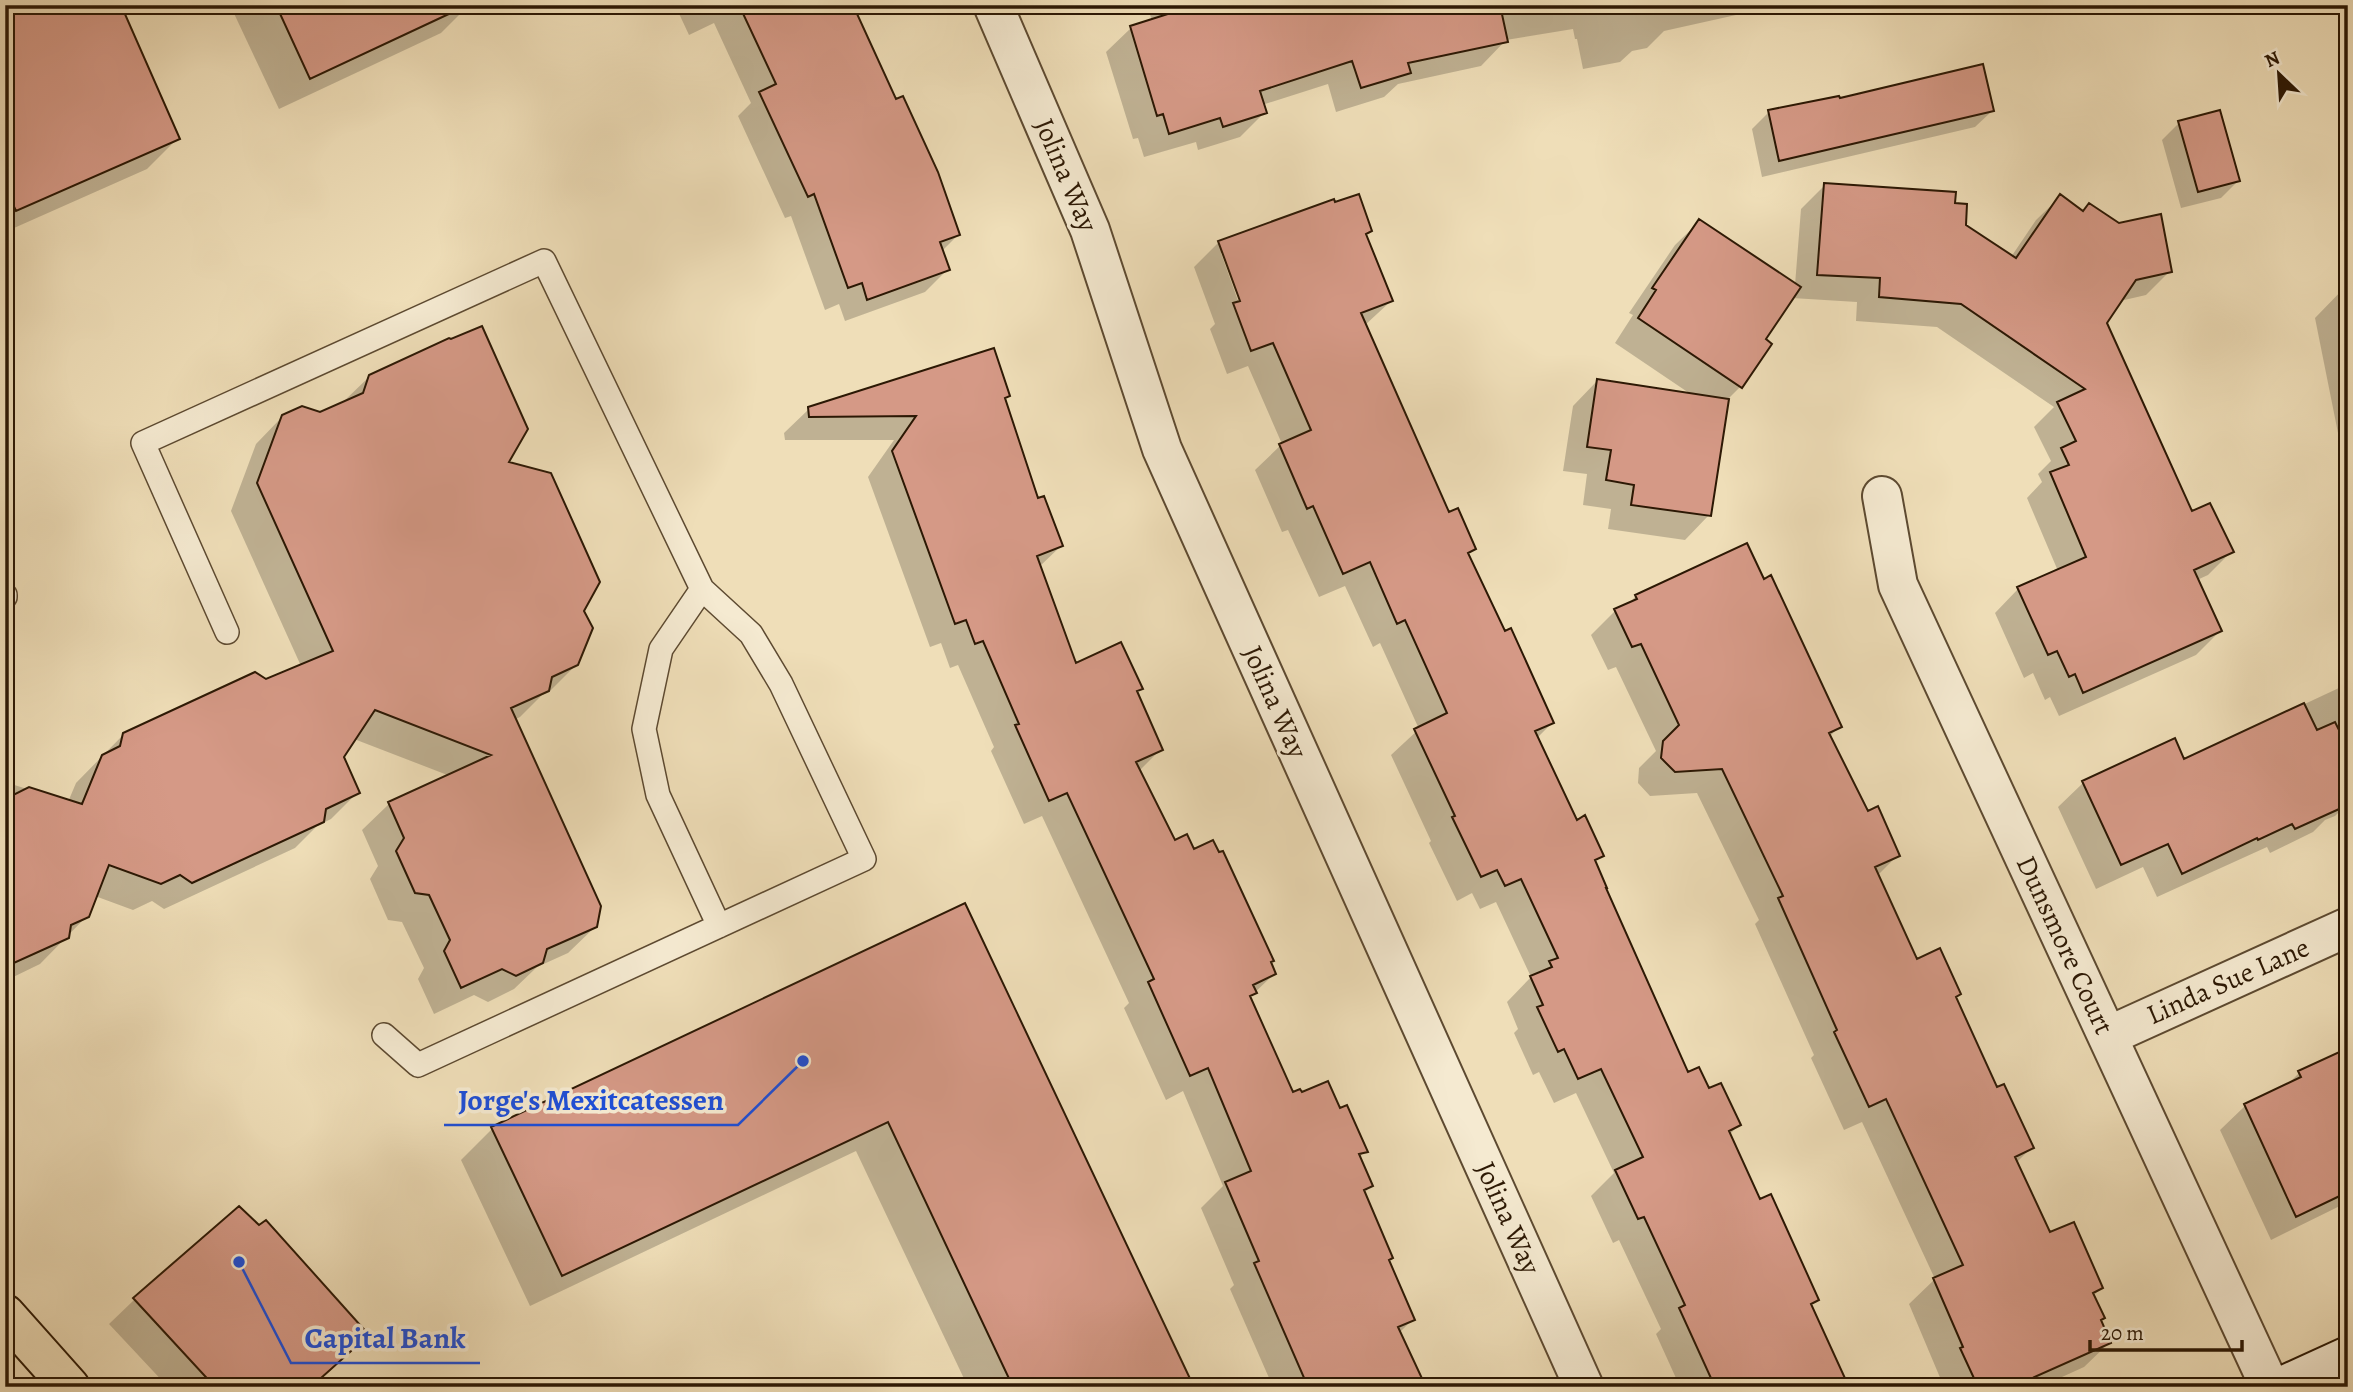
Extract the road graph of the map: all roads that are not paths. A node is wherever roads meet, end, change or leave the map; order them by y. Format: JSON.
{"nodes":[{"id":1,"x":993,"y":5,"type":"edge"},
{"id":2,"x":1882,"y":496,"type":"dead end"},
{"id":3,"x":702,"y":589,"type":"junction"},
{"id":4,"x":226,"y":632,"type":"dead end"},
{"id":5,"x":719,"y":926,"type":"junction"},
{"id":6,"x":2348,"y":927,"type":"edge"},
{"id":7,"x":384,"y":1035,"type":"dead end"},
{"id":8,"x":2108,"y":1036,"type":"junction"},
{"id":9,"x":5,"y":1314,"type":"edge"},
{"id":10,"x":2348,"y":1356,"type":"edge"},
{"id":11,"x":70,"y":1387,"type":"edge"},
{"id":12,"x":1584,"y":1387,"type":"edge"},
{"id":13,"x":2270,"y":1387,"type":"edge"},
{"id":14,"x":2280,"y":1387,"type":"edge"}],
"edges":[{"from":1,"to":12,"type":"street","name":"Jolina Way"},
{"from":2,"to":8,"type":"street","name":"Dunsmore Court"},
{"from":3,"to":4,"type":"lane"},
{"from":3,"to":5,"type":"lane"},
{"from":3,"to":5,"type":"lane"},
{"from":5,"to":7,"type":"lane"},
{"from":6,"to":8,"type":"street","name":"Linda Sue Lane"},
{"from":8,"to":13,"type":"street","name":"Dunsmore Court"},
{"from":9,"to":11,"type":"main road"},
{"from":10,"to":14,"type":"street"}]}
